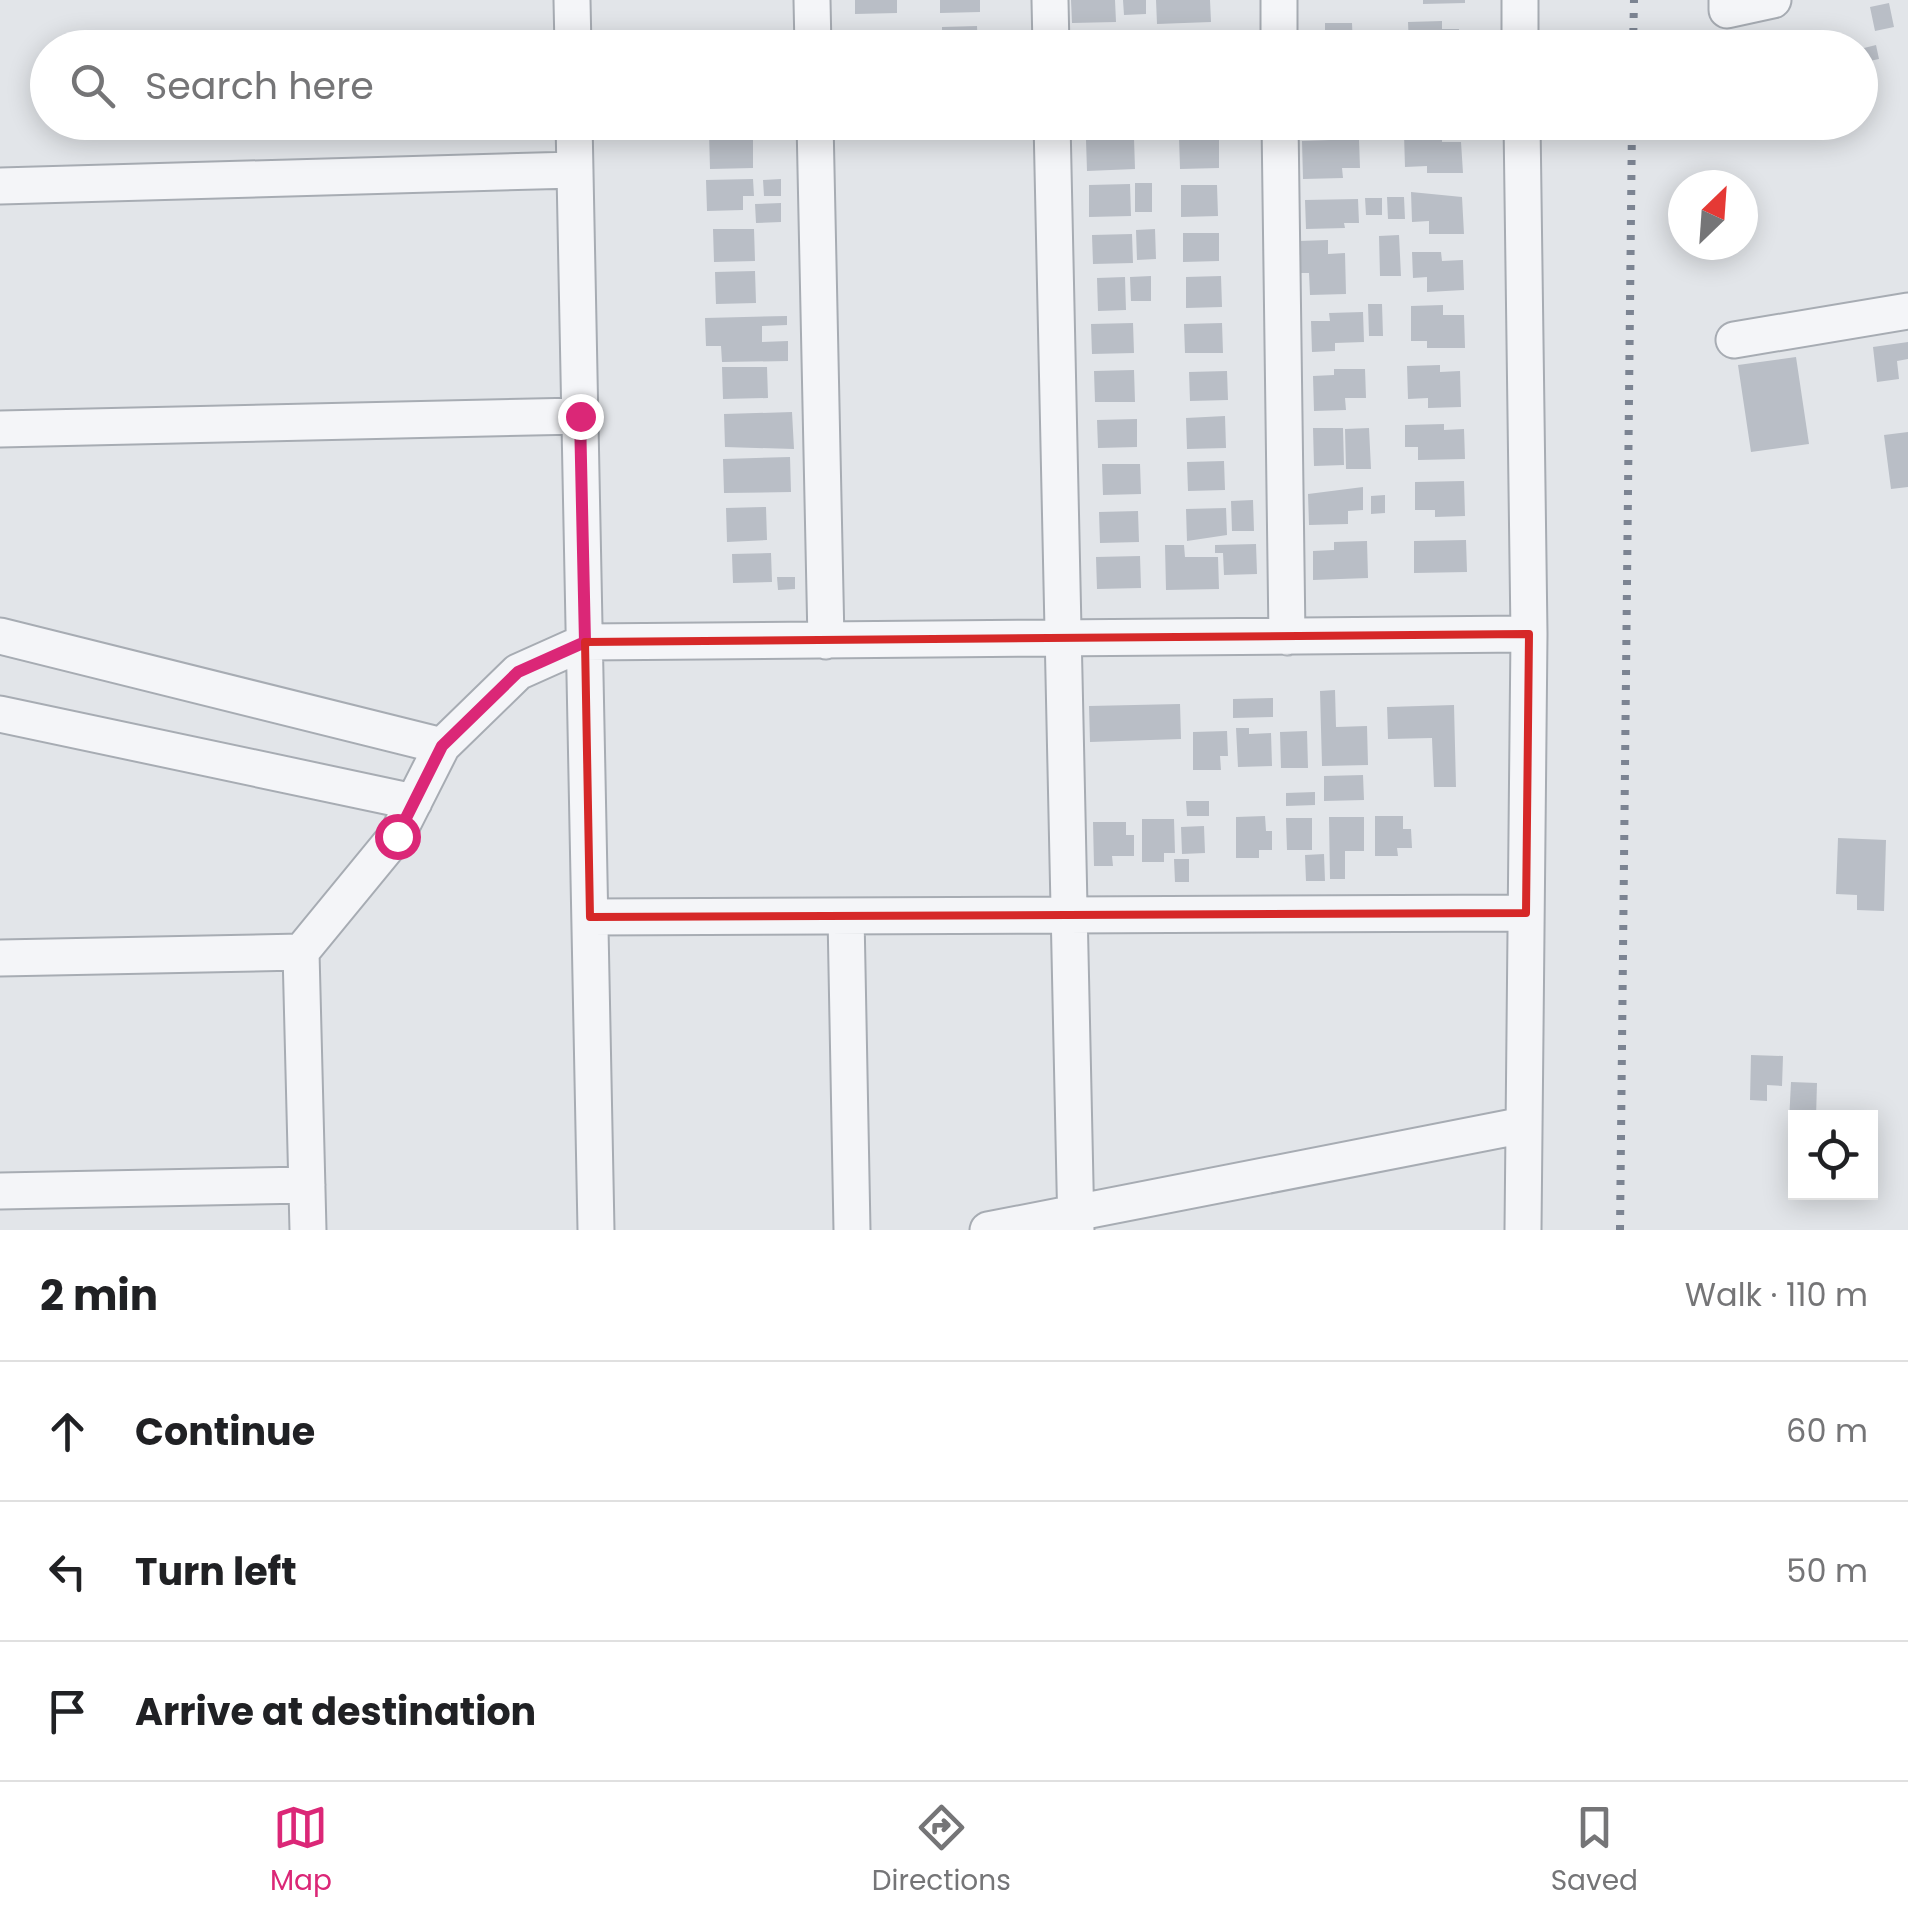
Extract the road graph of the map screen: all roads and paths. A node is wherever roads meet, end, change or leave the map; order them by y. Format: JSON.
{"nodes":[{"id":1,"x":572,"y":0,"type":"edge"},
{"id":2,"x":812,"y":0,"type":"edge"},
{"id":3,"x":1050,"y":0,"type":"edge"},
{"id":4,"x":1279,"y":0,"type":"edge"},
{"id":5,"x":1520,"y":0,"type":"edge"},
{"id":6,"x":1727,"y":0,"type":"edge"},
{"id":7,"x":1773,"y":0,"type":"edge"},
{"id":8,"x":572,"y":30,"type":"edge"},
{"id":9,"x":813,"y":30,"type":"edge"},
{"id":10,"x":1051,"y":30,"type":"edge"},
{"id":11,"x":1279,"y":30,"type":"edge"},
{"id":12,"x":1520,"y":30,"type":"edge"},
{"id":13,"x":574,"y":140,"type":"edge"},
{"id":14,"x":814,"y":140,"type":"edge"},
{"id":15,"x":1052,"y":140,"type":"edge"},
{"id":16,"x":1280,"y":140,"type":"edge"},
{"id":17,"x":1522,"y":140,"type":"edge"},
{"id":18,"x":575,"y":170,"type":"junction"},
{"id":19,"x":0,"y":186,"type":"edge"},
{"id":20,"x":1908,"y":312,"type":"edge"},
{"id":21,"x":1734,"y":340,"type":"dead end"},
{"id":22,"x":580,"y":416,"type":"junction"},
{"id":23,"x":0,"y":429,"type":"edge"},
{"id":24,"x":1530,"y":634,"type":"junction"},
{"id":25,"x":0,"y":636,"type":"edge"},
{"id":26,"x":1287,"y":637,"type":"junction"},
{"id":27,"x":1064,"y":640,"type":"junction"},
{"id":28,"x":826,"y":641,"type":"junction"},
{"id":29,"x":585,"y":642,"type":"junction"},
{"id":30,"x":0,"y":714,"type":"edge"},
{"id":31,"x":442,"y":746,"type":"junction"},
{"id":32,"x":414,"y":802,"type":"junction"},
{"id":33,"x":1526,"y":912,"type":"junction"},
{"id":34,"x":1069,"y":913,"type":"junction"},
{"id":35,"x":590,"y":916,"type":"junction"},
{"id":36,"x":846,"y":916,"type":"junction"},
{"id":37,"x":301,"y":952,"type":"junction"},
{"id":38,"x":0,"y":958,"type":"edge"},
{"id":39,"x":1524,"y":1125,"type":"junction"},
{"id":40,"x":307,"y":1185,"type":"junction"},
{"id":41,"x":0,"y":1192,"type":"edge"},
{"id":42,"x":1076,"y":1221,"type":"edge"},
{"id":43,"x":308,"y":1230,"type":"edge"},
{"id":44,"x":596,"y":1230,"type":"edge"},
{"id":45,"x":852,"y":1230,"type":"edge"},
{"id":46,"x":988,"y":1230,"type":"edge"},
{"id":47,"x":1522,"y":1230,"type":"edge"}],
"edges":[{"from":1,"to":8,"type":"street"},
{"from":2,"to":9,"type":"street"},
{"from":3,"to":10,"type":"street"},
{"from":4,"to":11,"type":"street"},
{"from":5,"to":12,"type":"street"},
{"from":6,"to":7,"type":"street"},
{"from":13,"to":18,"type":"street"},
{"from":14,"to":28,"type":"street"},
{"from":15,"to":27,"type":"street"},
{"from":16,"to":26,"type":"street"},
{"from":17,"to":24,"type":"street"},
{"from":18,"to":19,"type":"street"},
{"from":18,"to":22,"type":"street"},
{"from":20,"to":21,"type":"street"},
{"from":22,"to":23,"type":"street"},
{"from":22,"to":29,"type":"street"},
{"from":24,"to":26,"type":"street"},
{"from":24,"to":33,"type":"street"},
{"from":25,"to":31,"type":"street"},
{"from":26,"to":27,"type":"street"},
{"from":27,"to":28,"type":"street"},
{"from":27,"to":34,"type":"street"},
{"from":28,"to":29,"type":"street"},
{"from":29,"to":31,"type":"street"},
{"from":29,"to":35,"type":"street"},
{"from":30,"to":32,"type":"street"},
{"from":31,"to":32,"type":"street"},
{"from":32,"to":37,"type":"street"},
{"from":33,"to":34,"type":"street"},
{"from":33,"to":39,"type":"street"},
{"from":34,"to":36,"type":"street"},
{"from":34,"to":42,"type":"street"},
{"from":35,"to":36,"type":"street"},
{"from":35,"to":44,"type":"street"},
{"from":36,"to":45,"type":"street"},
{"from":37,"to":38,"type":"street"},
{"from":37,"to":40,"type":"street"},
{"from":39,"to":42,"type":"street"},
{"from":39,"to":47,"type":"street"},
{"from":40,"to":41,"type":"street"},
{"from":40,"to":43,"type":"street"},
{"from":42,"to":46,"type":"street"}]}
